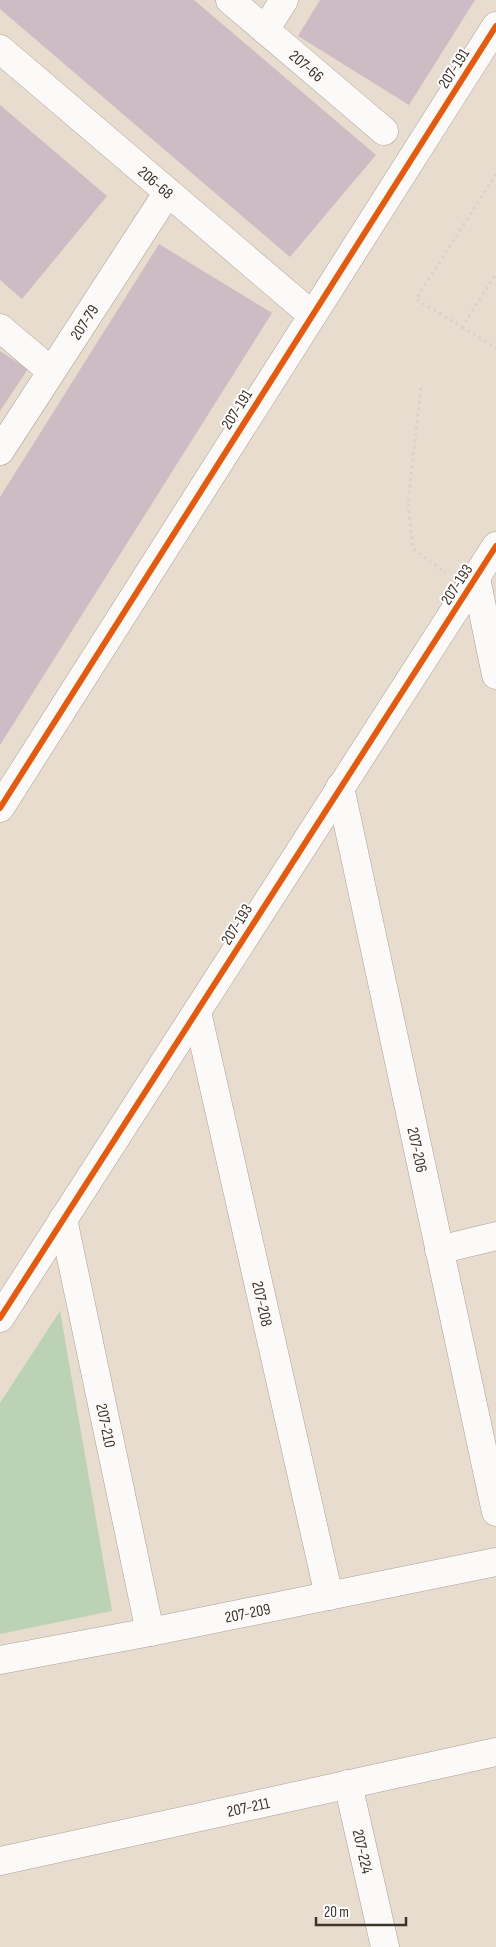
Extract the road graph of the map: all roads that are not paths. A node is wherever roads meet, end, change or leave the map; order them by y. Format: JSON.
{"nodes":[{"id":1,"x":230,"y":0,"type":"edge"},
{"id":2,"x":284,"y":0,"type":"edge"},
{"id":3,"x":496,"y":26,"type":"edge"},
{"id":4,"x":265,"y":30,"type":"junction"},
{"id":5,"x":0,"y":49,"type":"edge"},
{"id":6,"x":384,"y":131,"type":"dead end"},
{"id":7,"x":168,"y":192,"type":"junction"},
{"id":8,"x":312,"y":315,"type":"junction"},
{"id":9,"x":0,"y":328,"type":"edge"},
{"id":10,"x":51,"y":371,"type":"junction"},
{"id":11,"x":0,"y":451,"type":"edge"},
{"id":12,"x":496,"y":546,"type":"edge"},
{"id":13,"x":476,"y":578,"type":"junction"},
{"id":14,"x":496,"y":675,"type":"edge"},
{"id":15,"x":340,"y":787,"type":"junction"},
{"id":16,"x":0,"y":808,"type":"edge"},
{"id":17,"x":197,"y":1012,"type":"junction"},
{"id":18,"x":63,"y":1219,"type":"junction"},
{"id":19,"x":496,"y":1236,"type":"edge"},
{"id":20,"x":439,"y":1250,"type":"junction"},
{"id":21,"x":0,"y":1318,"type":"edge"},
{"id":22,"x":496,"y":1512,"type":"edge"},
{"id":23,"x":496,"y":1562,"type":"edge"},
{"id":24,"x":329,"y":1596,"type":"junction"},
{"id":25,"x":150,"y":1632,"type":"junction"},
{"id":26,"x":0,"y":1660,"type":"edge"},
{"id":27,"x":496,"y":1752,"type":"edge"},
{"id":28,"x":348,"y":1784,"type":"junction"},
{"id":29,"x":0,"y":1861,"type":"edge"},
{"id":30,"x":381,"y":1946,"type":"edge"}],
"edges":[{"from":1,"to":4,"type":"street","name":"207-66"},
{"from":2,"to":4,"type":"street"},
{"from":3,"to":8,"type":"street","name":"207-191"},
{"from":4,"to":6,"type":"street","name":"207-66"},
{"from":5,"to":7,"type":"street","name":"206-68"},
{"from":7,"to":8,"type":"street","name":"206-68"},
{"from":7,"to":10,"type":"street","name":"207-79"},
{"from":8,"to":16,"type":"street","name":"207-191"},
{"from":9,"to":10,"type":"street"},
{"from":10,"to":11,"type":"street","name":"207-79"},
{"from":12,"to":13,"type":"street","name":"207-193"},
{"from":13,"to":14,"type":"street"},
{"from":13,"to":15,"type":"street","name":"207-193"},
{"from":15,"to":17,"type":"street","name":"207-193"},
{"from":15,"to":20,"type":"street","name":"207-206"},
{"from":17,"to":18,"type":"street","name":"207-193"},
{"from":17,"to":24,"type":"street","name":"207-208"},
{"from":18,"to":21,"type":"street","name":"207-193"},
{"from":18,"to":25,"type":"street","name":"207-210"},
{"from":19,"to":20,"type":"street"},
{"from":20,"to":22,"type":"street","name":"207-206"},
{"from":23,"to":24,"type":"street","name":"207-209"},
{"from":24,"to":25,"type":"street","name":"207-209"},
{"from":25,"to":26,"type":"street","name":"207-209"},
{"from":27,"to":28,"type":"street","name":"207-211"},
{"from":28,"to":29,"type":"street","name":"207-211"},
{"from":28,"to":30,"type":"street","name":"207-224"}]}
